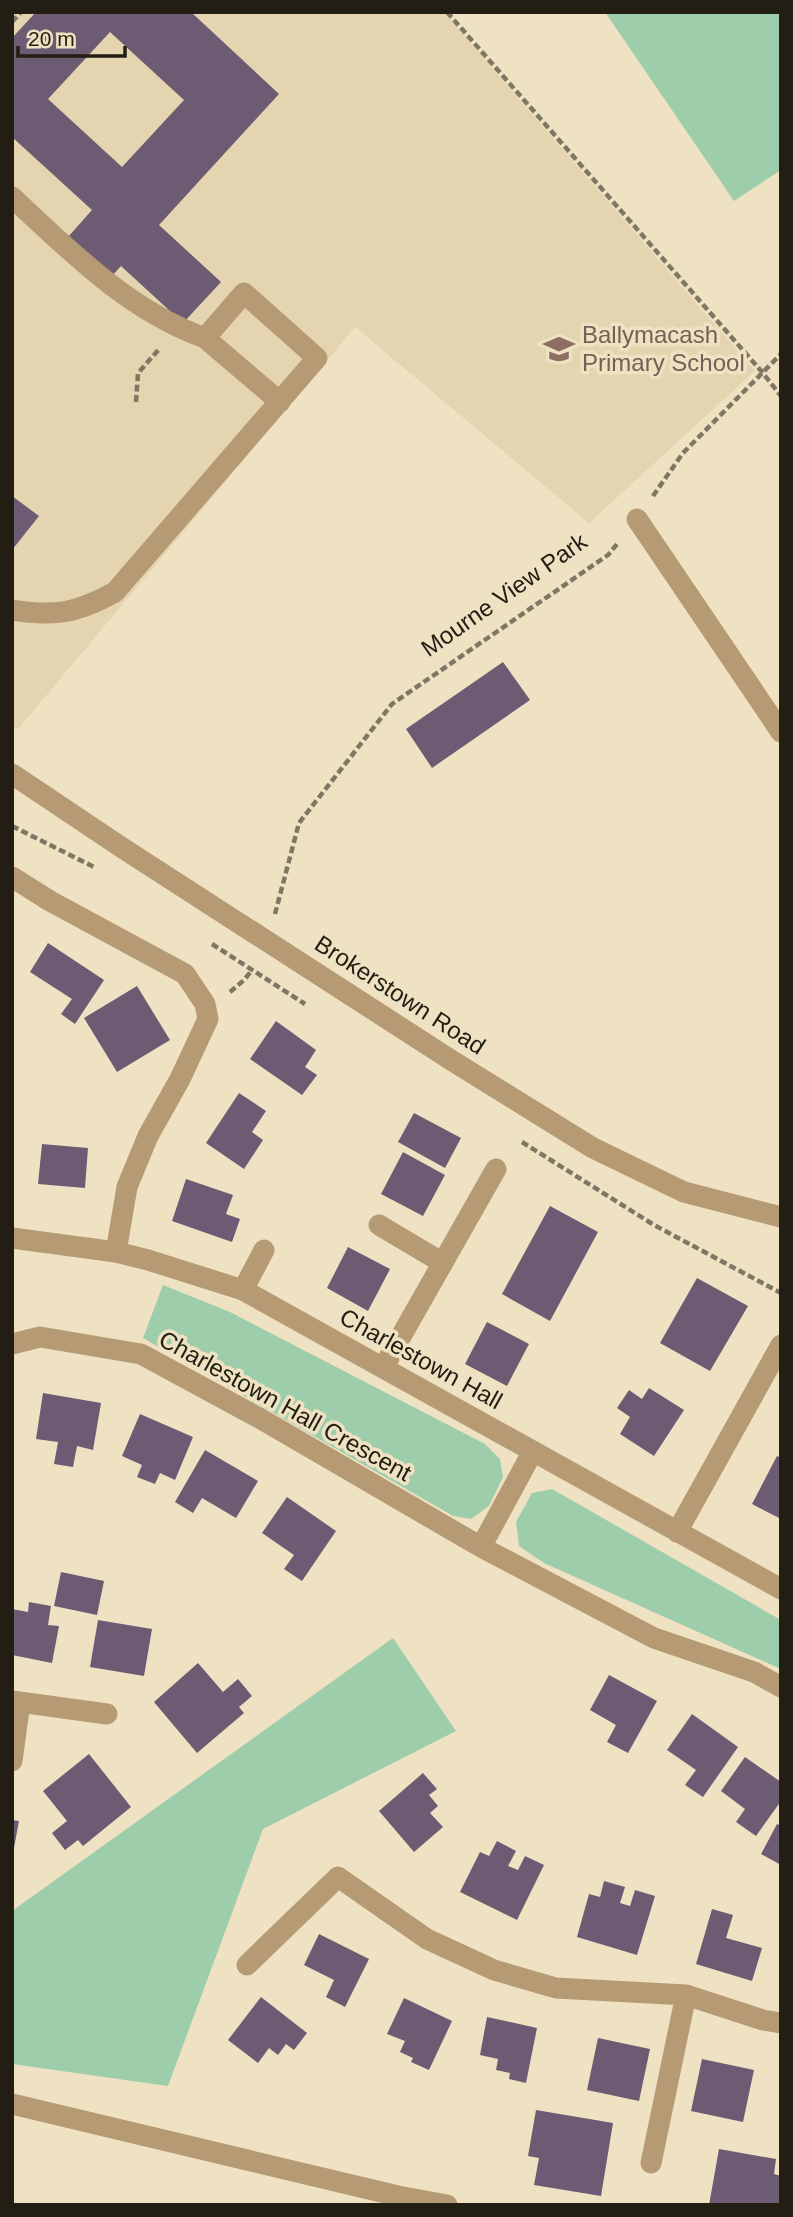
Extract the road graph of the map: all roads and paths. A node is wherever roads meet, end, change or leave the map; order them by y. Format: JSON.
{"nodes":[{"id":1,"x":21,"y":12,"type":"edge"},
{"id":2,"x":447,"y":12,"type":"edge"},
{"id":3,"x":12,"y":22,"type":"edge"},
{"id":4,"x":12,"y":197,"type":"edge"},
{"id":5,"x":177,"y":328,"type":"junction"},
{"id":6,"x":205,"y":338,"type":"junction"},
{"id":7,"x":781,"y":354,"type":"edge"},
{"id":8,"x":762,"y":372,"type":"junction"},
{"id":9,"x":781,"y":396,"type":"edge"},
{"id":10,"x":136,"y":402,"type":"dead end"},
{"id":11,"x":280,"y":402,"type":"junction"},
{"id":12,"x":637,"y":519,"type":"junction"},
{"id":13,"x":12,"y":610,"type":"edge"},
{"id":14,"x":781,"y":732,"type":"edge"},
{"id":15,"x":12,"y":774,"type":"edge"},
{"id":16,"x":12,"y":877,"type":"edge"},
{"id":17,"x":268,"y":940,"type":"junction"},
{"id":18,"x":496,"y":1169,"type":"dead end"},
{"id":19,"x":781,"y":1217,"type":"edge"},
{"id":20,"x":379,"y":1225,"type":"dead end"},
{"id":21,"x":12,"y":1238,"type":"edge"},
{"id":22,"x":264,"y":1250,"type":"dead end"},
{"id":23,"x":116,"y":1252,"type":"junction"},
{"id":24,"x":443,"y":1263,"type":"junction"},
{"id":25,"x":243,"y":1290,"type":"junction"},
{"id":26,"x":12,"y":1343,"type":"edge"},
{"id":27,"x":781,"y":1345,"type":"edge"},
{"id":28,"x":383,"y":1368,"type":"junction"},
{"id":29,"x":533,"y":1451,"type":"junction"},
{"id":30,"x":677,"y":1532,"type":"junction"},
{"id":31,"x":481,"y":1548,"type":"junction"},
{"id":32,"x":781,"y":1589,"type":"edge"},
{"id":33,"x":781,"y":1687,"type":"edge"},
{"id":34,"x":16,"y":1701,"type":"edge"},
{"id":35,"x":107,"y":1714,"type":"dead end"},
{"id":36,"x":12,"y":1761,"type":"edge"},
{"id":37,"x":247,"y":1965,"type":"dead end"},
{"id":38,"x":687,"y":1995,"type":"junction"},
{"id":39,"x":781,"y":2023,"type":"edge"},
{"id":40,"x":12,"y":2104,"type":"edge"},
{"id":41,"x":651,"y":2163,"type":"dead end"},
{"id":42,"x":447,"y":2205,"type":"edge"}],
"edges":[{"from":1,"to":3,"type":"path"},
{"from":2,"to":8,"type":"path"},
{"from":4,"to":5,"type":"street"},
{"from":5,"to":6,"type":"street"},
{"from":5,"to":10,"type":"path"},
{"from":6,"to":11,"type":"street"},
{"from":6,"to":11,"type":"street"},
{"from":7,"to":8,"type":"path","name":"Mourne View Park"},
{"from":8,"to":9,"type":"path"},
{"from":8,"to":12,"type":"path","name":"Mourne View Park"},
{"from":11,"to":13,"type":"street"},
{"from":12,"to":14,"type":"street"},
{"from":12,"to":17,"type":"path","name":"Mourne View Park"},
{"from":15,"to":17,"type":"street","name":"Brokerstown Road"},
{"from":16,"to":23,"type":"street"},
{"from":17,"to":19,"type":"street","name":"Brokerstown Road"},
{"from":18,"to":24,"type":"street"},
{"from":20,"to":24,"type":"street"},
{"from":21,"to":23,"type":"street","name":"Charlestown Hall"},
{"from":22,"to":25,"type":"street"},
{"from":23,"to":25,"type":"street","name":"Charlestown Hall"},
{"from":24,"to":28,"type":"street"},
{"from":25,"to":28,"type":"street","name":"Charlestown Hall"},
{"from":26,"to":31,"type":"street","name":"Charlestown Hall Crescent"},
{"from":27,"to":30,"type":"street"},
{"from":28,"to":29,"type":"street","name":"Charlestown Hall"},
{"from":29,"to":30,"type":"street","name":"Charlestown Hall"},
{"from":29,"to":31,"type":"street"},
{"from":30,"to":32,"type":"street","name":"Charlestown Hall"},
{"from":31,"to":33,"type":"street","name":"Charlestown Hall Crescent"},
{"from":34,"to":35,"type":"street"},
{"from":34,"to":36,"type":"street"},
{"from":37,"to":38,"type":"street"},
{"from":38,"to":39,"type":"street"},
{"from":38,"to":41,"type":"street"},
{"from":40,"to":42,"type":"street"}]}
